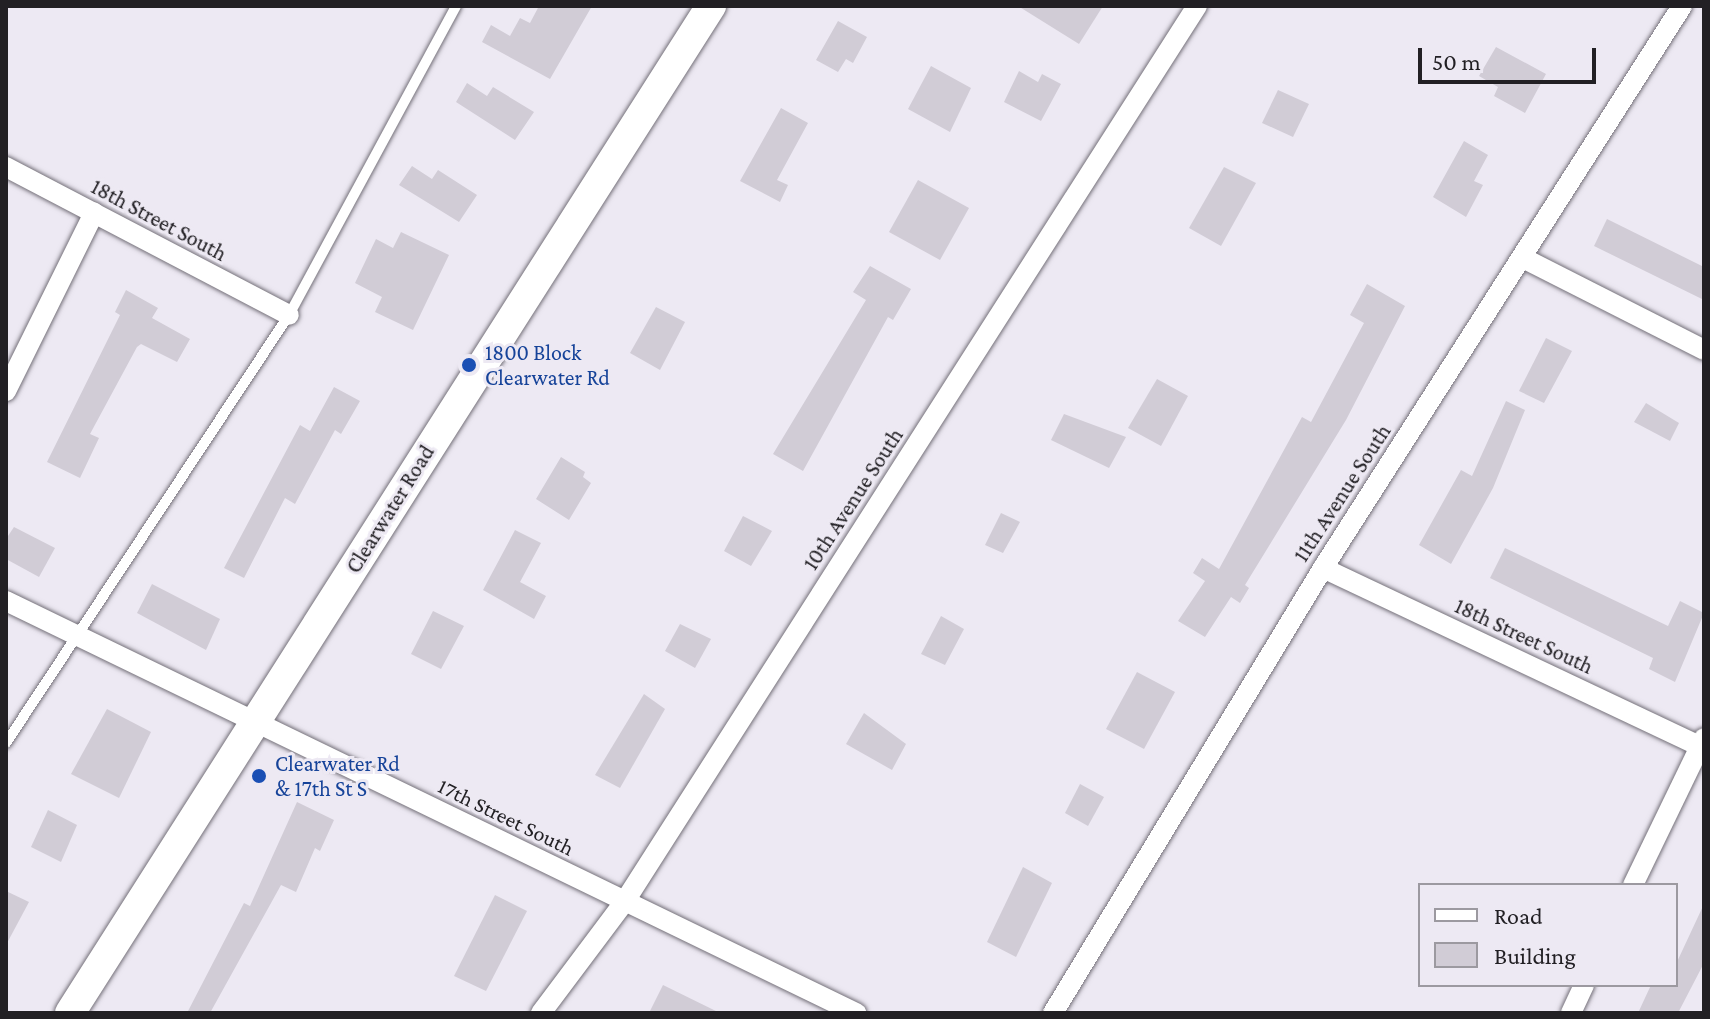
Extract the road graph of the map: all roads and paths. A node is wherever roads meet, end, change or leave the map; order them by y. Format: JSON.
{"nodes":[{"id":1,"x":456,"y":6,"type":"edge"},
{"id":2,"x":711,"y":6,"type":"edge"},
{"id":3,"x":1197,"y":6,"type":"edge"},
{"id":4,"x":1682,"y":6,"type":"edge"},
{"id":5,"x":6,"y":167,"type":"edge"},
{"id":6,"x":94,"y":213,"type":"junction"},
{"id":7,"x":1523,"y":258,"type":"junction"},
{"id":8,"x":289,"y":315,"type":"junction"},
{"id":9,"x":1704,"y":350,"type":"edge"},
{"id":10,"x":6,"y":391,"type":"edge"},
{"id":11,"x":1323,"y":568,"type":"junction"},
{"id":12,"x":6,"y":601,"type":"edge"},
{"id":13,"x":78,"y":636,"type":"junction"},
{"id":14,"x":258,"y":723,"type":"junction"},
{"id":15,"x":6,"y":743,"type":"edge"},
{"id":16,"x":1703,"y":744,"type":"edge"},
{"id":17,"x":1634,"y":883,"type":"edge"},
{"id":18,"x":625,"y":901,"type":"junction"},
{"id":19,"x":1583,"y":987,"type":"edge"},
{"id":20,"x":70,"y":1013,"type":"edge"},
{"id":21,"x":541,"y":1013,"type":"edge"},
{"id":22,"x":856,"y":1013,"type":"edge"},
{"id":23,"x":1053,"y":1013,"type":"edge"},
{"id":24,"x":1571,"y":1013,"type":"edge"}],
"edges":[{"from":1,"to":8,"type":"lane"},
{"from":2,"to":14,"type":"street","name":"Clearwater Road"},
{"from":3,"to":18,"type":"street","name":"10th Avenue South"},
{"from":4,"to":7,"type":"street","name":"11th Avenue South"},
{"from":5,"to":6,"type":"street","name":"18th Street South"},
{"from":6,"to":8,"type":"street","name":"18th Street South"},
{"from":6,"to":10,"type":"street"},
{"from":7,"to":9,"type":"street"},
{"from":7,"to":11,"type":"street","name":"11th Avenue South"},
{"from":8,"to":13,"type":"lane"},
{"from":11,"to":16,"type":"street","name":"18th Street South"},
{"from":11,"to":23,"type":"street","name":"11th Avenue South"},
{"from":12,"to":13,"type":"street","name":"17th Street South"},
{"from":13,"to":14,"type":"street","name":"17th Street South"},
{"from":13,"to":15,"type":"lane"},
{"from":14,"to":18,"type":"street","name":"17th Street South"},
{"from":14,"to":20,"type":"street","name":"Clearwater Road"},
{"from":16,"to":17,"type":"street"},
{"from":18,"to":21,"type":"street","name":"10th Avenue South"},
{"from":18,"to":22,"type":"street","name":"17th Street South"},
{"from":19,"to":24,"type":"street"}]}
